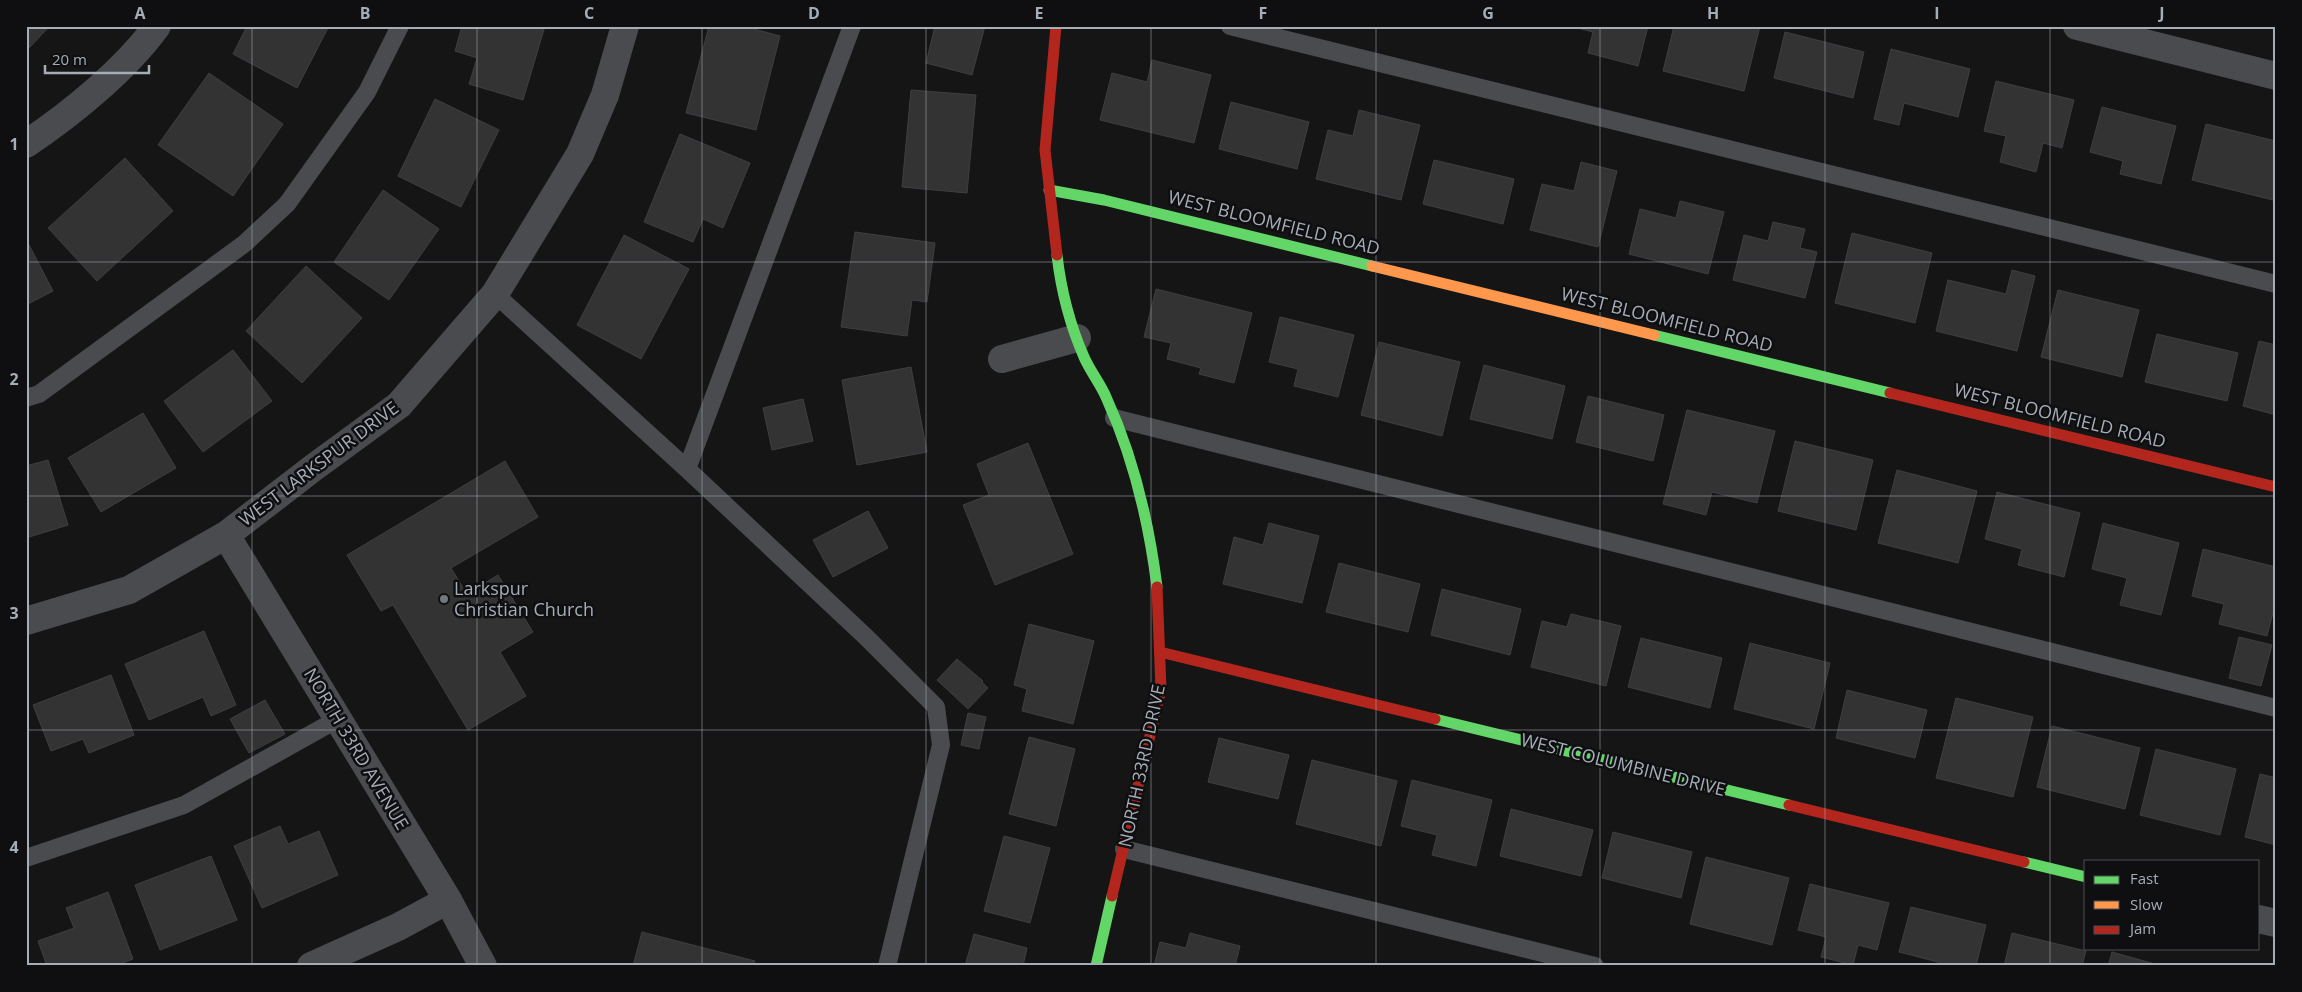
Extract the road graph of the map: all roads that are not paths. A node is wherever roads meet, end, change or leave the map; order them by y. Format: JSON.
{"nodes":[{"id":1,"x":157,"y":26,"type":"edge"},
{"id":2,"x":400,"y":26,"type":"edge"},
{"id":3,"x":625,"y":26,"type":"edge"},
{"id":4,"x":852,"y":26,"type":"edge"},
{"id":5,"x":1056,"y":26,"type":"edge"},
{"id":6,"x":1230,"y":26,"type":"edge"},
{"id":7,"x":2077,"y":26,"type":"edge"},
{"id":8,"x":2276,"y":76,"type":"edge"},
{"id":9,"x":26,"y":144,"type":"edge"},
{"id":10,"x":1050,"y":190,"type":"junction"},
{"id":11,"x":2276,"y":284,"type":"edge"},
{"id":12,"x":495,"y":294,"type":"junction"},
{"id":13,"x":1077,"y":338,"type":"junction"},
{"id":14,"x":1002,"y":358,"type":"dead end"},
{"id":15,"x":26,"y":398,"type":"edge"},
{"id":16,"x":1114,"y":418,"type":"junction"},
{"id":17,"x":687,"y":468,"type":"junction"},
{"id":18,"x":2276,"y":487,"type":"edge"},
{"id":19,"x":226,"y":535,"type":"junction"},
{"id":20,"x":26,"y":621,"type":"edge"},
{"id":21,"x":1160,"y":652,"type":"junction"},
{"id":22,"x":2276,"y":708,"type":"edge"},
{"id":23,"x":338,"y":719,"type":"junction"},
{"id":24,"x":1124,"y":849,"type":"junction"},
{"id":25,"x":26,"y":858,"type":"edge"},
{"id":26,"x":2084,"y":877,"type":"edge"},
{"id":27,"x":448,"y":900,"type":"junction"},
{"id":28,"x":2260,"y":919,"type":"edge"},
{"id":29,"x":2276,"y":923,"type":"edge"},
{"id":30,"x":311,"y":966,"type":"edge"},
{"id":31,"x":482,"y":966,"type":"edge"},
{"id":32,"x":886,"y":966,"type":"edge"},
{"id":33,"x":1096,"y":966,"type":"edge"},
{"id":34,"x":1595,"y":966,"type":"edge"}],
"edges":[{"from":1,"to":9,"type":"street"},
{"from":2,"to":15,"type":"lane"},
{"from":3,"to":12,"type":"street","name":"WEST LARKSPUR DRIVE"},
{"from":4,"to":17,"type":"lane"},
{"from":5,"to":10,"type":"street","name":"NORTH 33RD DRIVE"},
{"from":6,"to":11,"type":"lane"},
{"from":7,"to":8,"type":"street"},
{"from":10,"to":13,"type":"street","name":"NORTH 33RD DRIVE"},
{"from":10,"to":18,"type":"street","name":"WEST BLOOMFIELD ROAD"},
{"from":12,"to":17,"type":"lane"},
{"from":12,"to":19,"type":"street","name":"WEST LARKSPUR DRIVE"},
{"from":13,"to":14,"type":"street"},
{"from":13,"to":16,"type":"street","name":"NORTH 33RD DRIVE"},
{"from":16,"to":21,"type":"street","name":"NORTH 33RD DRIVE"},
{"from":16,"to":22,"type":"lane"},
{"from":17,"to":32,"type":"lane"},
{"from":19,"to":20,"type":"street","name":"WEST LARKSPUR DRIVE"},
{"from":19,"to":23,"type":"street","name":"NORTH 33RD AVENUE"},
{"from":21,"to":24,"type":"street","name":"NORTH 33RD DRIVE"},
{"from":21,"to":26,"type":"street","name":"WEST COLUMBINE DRIVE"},
{"from":23,"to":25,"type":"lane"},
{"from":23,"to":27,"type":"street","name":"NORTH 33RD AVENUE"},
{"from":24,"to":33,"type":"street","name":"NORTH 33RD DRIVE"},
{"from":24,"to":34,"type":"lane"},
{"from":27,"to":30,"type":"street"},
{"from":27,"to":31,"type":"street","name":"NORTH 33RD AVENUE"},
{"from":28,"to":29,"type":"street"}]}
